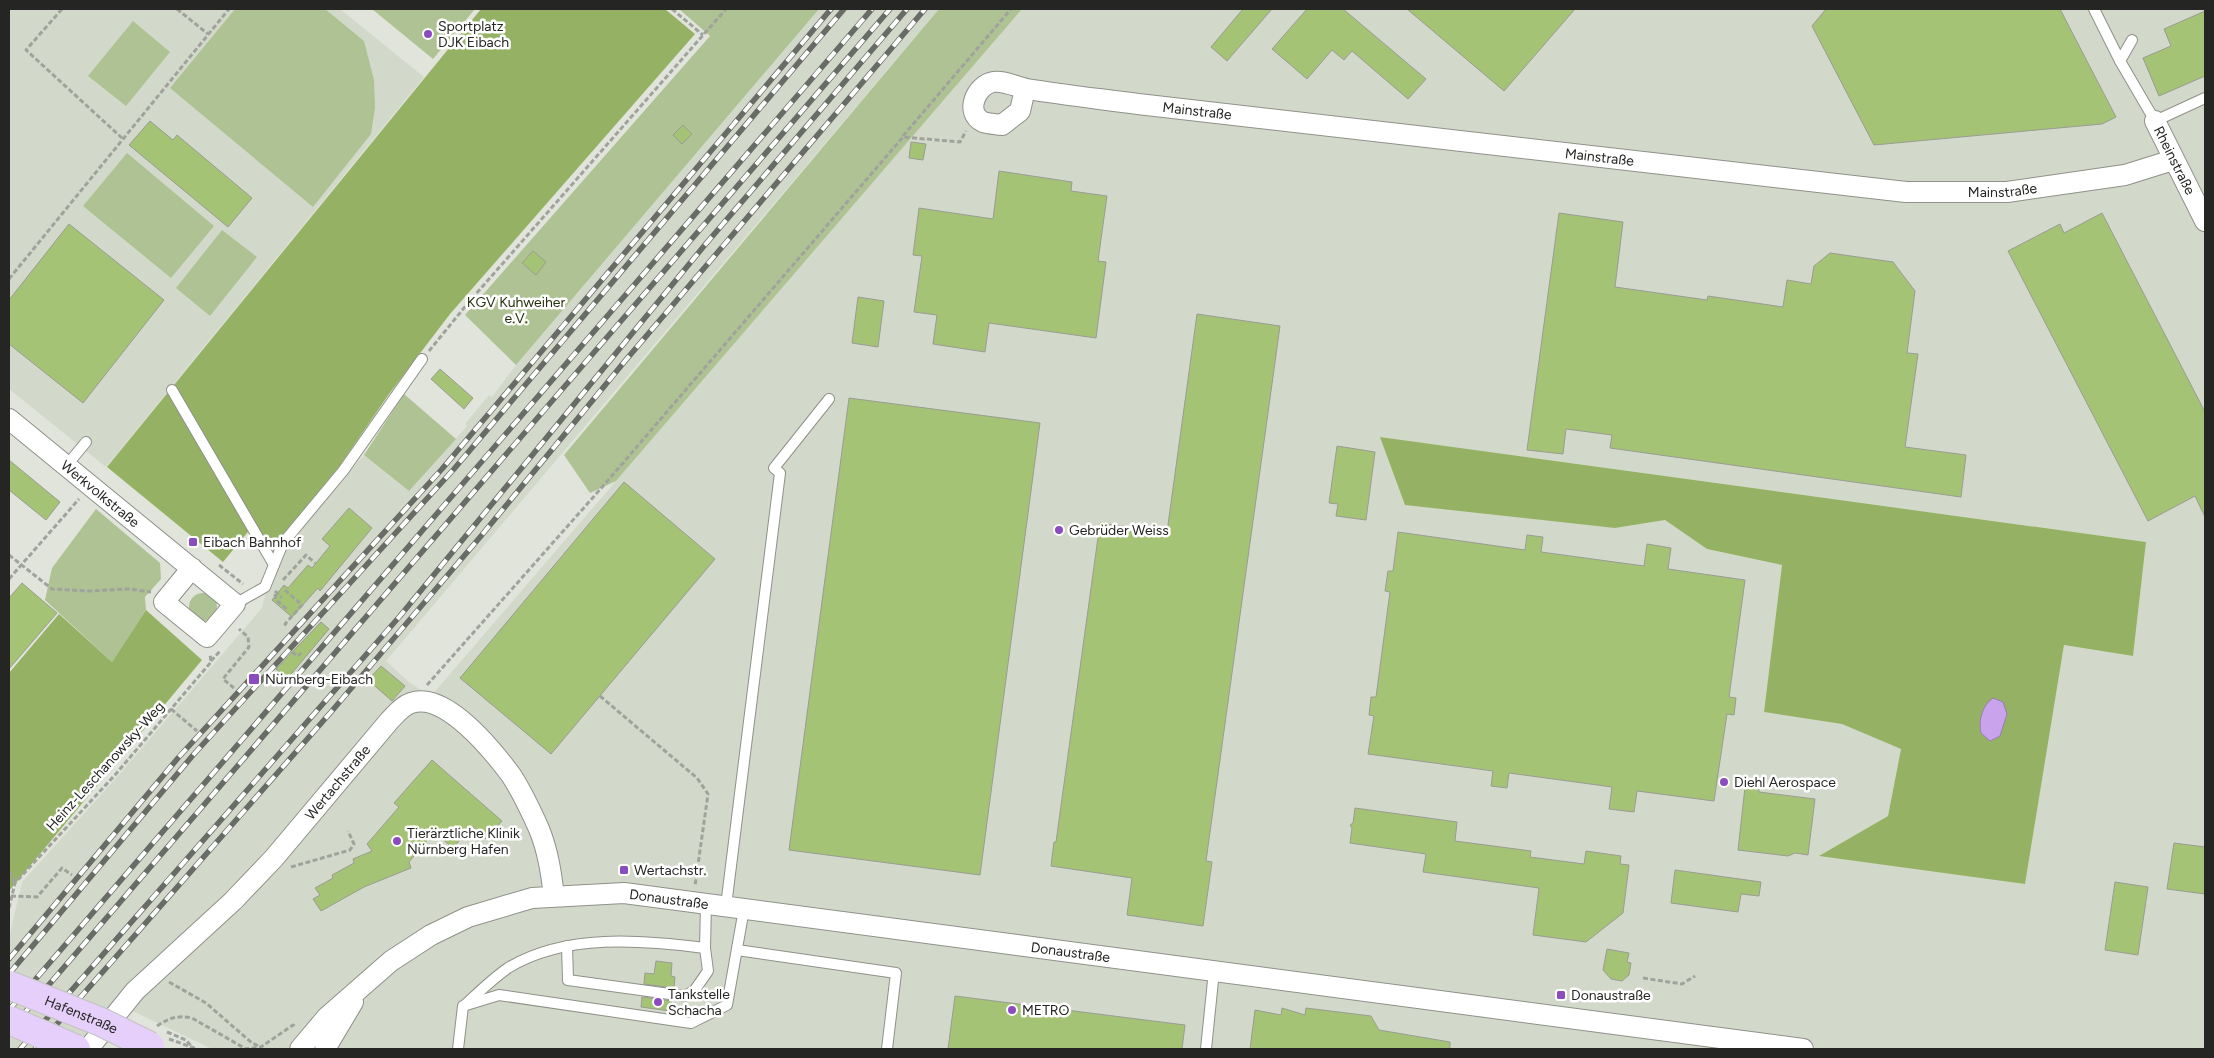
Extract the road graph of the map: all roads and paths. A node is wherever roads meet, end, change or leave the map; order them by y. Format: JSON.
{"nodes":[{"id":1,"x":62,"y":9,"type":"edge"},
{"id":2,"x":177,"y":9,"type":"edge"},
{"id":3,"x":229,"y":9,"type":"edge"},
{"id":4,"x":672,"y":9,"type":"edge"},
{"id":5,"x":726,"y":9,"type":"edge"},
{"id":6,"x":1011,"y":9,"type":"edge"},
{"id":7,"x":2094,"y":9,"type":"edge"},
{"id":8,"x":208,"y":34,"type":"junction"},
{"id":9,"x":703,"y":36,"type":"junction"},
{"id":10,"x":2132,"y":40,"type":"dead end"},
{"id":11,"x":2120,"y":61,"type":"junction"},
{"id":12,"x":1025,"y":89,"type":"junction"},
{"id":13,"x":2205,"y":98,"type":"edge"},
{"id":14,"x":976,"y":116,"type":"junction"},
{"id":15,"x":2155,"y":120,"type":"junction"},
{"id":16,"x":903,"y":136,"type":"junction"},
{"id":17,"x":122,"y":138,"type":"junction"},
{"id":18,"x":2173,"y":160,"type":"junction"},
{"id":19,"x":2205,"y":221,"type":"edge"},
{"id":20,"x":9,"y":279,"type":"edge"},
{"id":21,"x":422,"y":359,"type":"joint"},
{"id":22,"x":172,"y":390,"type":"dead end"},
{"id":23,"x":829,"y":399,"type":"dead end"},
{"id":24,"x":9,"y":419,"type":"edge"},
{"id":25,"x":86,"y":442,"type":"dead end"},
{"id":26,"x":67,"y":465,"type":"junction"},
{"id":27,"x":92,"y":485,"type":"junction"},
{"id":28,"x":9,"y":555,"type":"edge"},
{"id":29,"x":212,"y":559,"type":"dead end"},
{"id":30,"x":315,"y":563,"type":"dead end"},
{"id":31,"x":21,"y":565,"type":"junction"},
{"id":32,"x":274,"y":565,"type":"junction"},
{"id":33,"x":192,"y":568,"type":"junction"},
{"id":34,"x":9,"y":579,"type":"edge"},
{"id":35,"x":269,"y":589,"type":"junction"},
{"id":36,"x":285,"y":590,"type":"dead end"},
{"id":37,"x":170,"y":594,"type":"junction"},
{"id":38,"x":276,"y":600,"type":"dead end"},
{"id":39,"x":235,"y":604,"type":"junction"},
{"id":40,"x":288,"y":610,"type":"dead end"},
{"id":41,"x":288,"y":627,"type":"dead end"},
{"id":42,"x":239,"y":628,"type":"dead end"},
{"id":43,"x":207,"y":637,"type":"junction"},
{"id":44,"x":292,"y":652,"type":"dead end"},
{"id":45,"x":301,"y":653,"type":"dead end"},
{"id":46,"x":234,"y":688,"type":"dead end"},
{"id":47,"x":600,"y":696,"type":"dead end"},
{"id":48,"x":412,"y":703,"type":"junction"},
{"id":49,"x":171,"y":709,"type":"junction"},
{"id":50,"x":197,"y":731,"type":"dead end"},
{"id":51,"x":348,"y":831,"type":"dead end"},
{"id":52,"x":288,"y":868,"type":"dead end"},
{"id":53,"x":9,"y":870,"type":"edge"},
{"id":54,"x":72,"y":874,"type":"dead end"},
{"id":55,"x":15,"y":883,"type":"junction"},
{"id":56,"x":11,"y":896,"type":"junction"},
{"id":57,"x":554,"y":896,"type":"junction"},
{"id":58,"x":699,"y":903,"type":"junction"},
{"id":59,"x":735,"y":907,"type":"junction"},
{"id":60,"x":9,"y":908,"type":"edge"},
{"id":61,"x":567,"y":946,"type":"junction"},
{"id":62,"x":705,"y":948,"type":"junction"},
{"id":63,"x":737,"y":950,"type":"junction"},
{"id":64,"x":157,"y":970,"type":"junction"},
{"id":65,"x":1214,"y":971,"type":"junction"},
{"id":66,"x":1695,"y":976,"type":"dead end"},
{"id":67,"x":1643,"y":978,"type":"dead end"},
{"id":68,"x":9,"y":985,"type":"edge"},
{"id":69,"x":463,"y":1006,"type":"junction"},
{"id":70,"x":9,"y":1020,"type":"edge"},
{"id":71,"x":158,"y":1037,"type":"junction"},
{"id":72,"x":186,"y":1040,"type":"dead end"},
{"id":73,"x":311,"y":1045,"type":"edge"},
{"id":74,"x":192,"y":1047,"type":"junction"},
{"id":75,"x":261,"y":1047,"type":"junction"},
{"id":76,"x":76,"y":1049,"type":"edge"},
{"id":77,"x":88,"y":1049,"type":"edge"},
{"id":78,"x":197,"y":1049,"type":"edge"},
{"id":79,"x":458,"y":1049,"type":"edge"},
{"id":80,"x":887,"y":1049,"type":"edge"},
{"id":81,"x":1206,"y":1049,"type":"edge"},
{"id":82,"x":1803,"y":1049,"type":"edge"}],
"edges":[{"from":1,"to":17,"type":"path"},
{"from":2,"to":8,"type":"path"},
{"from":3,"to":8,"type":"path"},
{"from":4,"to":9,"type":"path"},
{"from":5,"to":9,"type":"path"},
{"from":6,"to":16,"type":"path"},
{"from":7,"to":11,"type":"lane"},
{"from":8,"to":17,"type":"path"},
{"from":9,"to":21,"type":"path"},
{"from":10,"to":11,"type":"lane"},
{"from":11,"to":15,"type":"lane"},
{"from":12,"to":14,"type":"street"},
{"from":12,"to":14,"type":"street"},
{"from":12,"to":18,"type":"street","name":"Mainstraße"},
{"from":13,"to":15,"type":"lane","name":"Rheinstraße"},
{"from":14,"to":16,"type":"path"},
{"from":15,"to":18,"type":"street","name":"Rheinstraße"},
{"from":16,"to":48,"type":"path"},
{"from":17,"to":20,"type":"path"},
{"from":18,"to":19,"type":"street","name":"Rheinstraße"},
{"from":21,"to":32,"type":"lane"},
{"from":22,"to":32,"type":"lane"},
{"from":23,"to":59,"type":"lane"},
{"from":24,"to":26,"type":"street","name":"Werkvolkstraße"},
{"from":25,"to":26,"type":"lane"},
{"from":26,"to":27,"type":"street","name":"Werkvolkstraße"},
{"from":27,"to":31,"type":"path"},
{"from":27,"to":33,"type":"street","name":"Werkvolkstraße"},
{"from":28,"to":31,"type":"path"},
{"from":29,"to":35,"type":"path"},
{"from":30,"to":35,"type":"path"},
{"from":31,"to":34,"type":"path"},
{"from":31,"to":37,"type":"path"},
{"from":32,"to":35,"type":"lane"},
{"from":33,"to":37,"type":"street"},
{"from":33,"to":39,"type":"street","name":"Werkvolkstraße"},
{"from":35,"to":39,"type":"lane"},
{"from":36,"to":41,"type":"path"},
{"from":37,"to":43,"type":"street"},
{"from":38,"to":40,"type":"path"},
{"from":39,"to":43,"type":"street"},
{"from":42,"to":46,"type":"path"},
{"from":43,"to":49,"type":"path","name":"Heinz-Leschanowsky-Weg"},
{"from":44,"to":45,"type":"path"},
{"from":47,"to":58,"type":"path"},
{"from":48,"to":57,"type":"street"},
{"from":48,"to":64,"type":"street","name":"Wertachstraße"},
{"from":49,"to":50,"type":"path"},
{"from":49,"to":55,"type":"path","name":"Heinz-Leschanowsky-Weg"},
{"from":51,"to":52,"type":"path"},
{"from":53,"to":55,"type":"path"},
{"from":54,"to":56,"type":"path"},
{"from":55,"to":56,"type":"path","name":"Heinz-Leschanowsky-Weg"},
{"from":56,"to":60,"type":"path","name":"Heinz-Leschanowsky-Weg"},
{"from":57,"to":58,"type":"street","name":"Donaustraße"},
{"from":57,"to":73,"type":"street","name":"Donaustraße"},
{"from":58,"to":59,"type":"street","name":"Donaustraße"},
{"from":58,"to":62,"type":"lane"},
{"from":59,"to":63,"type":"lane"},
{"from":59,"to":65,"type":"street","name":"Donaustraße"},
{"from":61,"to":62,"type":"lane"},
{"from":61,"to":62,"type":"lane"},
{"from":61,"to":69,"type":"lane"},
{"from":63,"to":69,"type":"lane"},
{"from":63,"to":80,"type":"lane"},
{"from":64,"to":75,"type":"path"},
{"from":64,"to":77,"type":"street","name":"Wertachstraße"},
{"from":65,"to":81,"type":"lane"},
{"from":65,"to":82,"type":"street","name":"Donaustraße"},
{"from":66,"to":67,"type":"path"},
{"from":68,"to":71,"type":"main road","name":"Hafenstraße","bridge":true},
{"from":69,"to":79,"type":"lane"},
{"from":70,"to":76,"type":"main road","bridge":true},
{"from":71,"to":74,"type":"path"},
{"from":71,"to":75,"type":"path"},
{"from":72,"to":74,"type":"path"},
{"from":73,"to":75,"type":"path"},
{"from":74,"to":78,"type":"path"}]}
